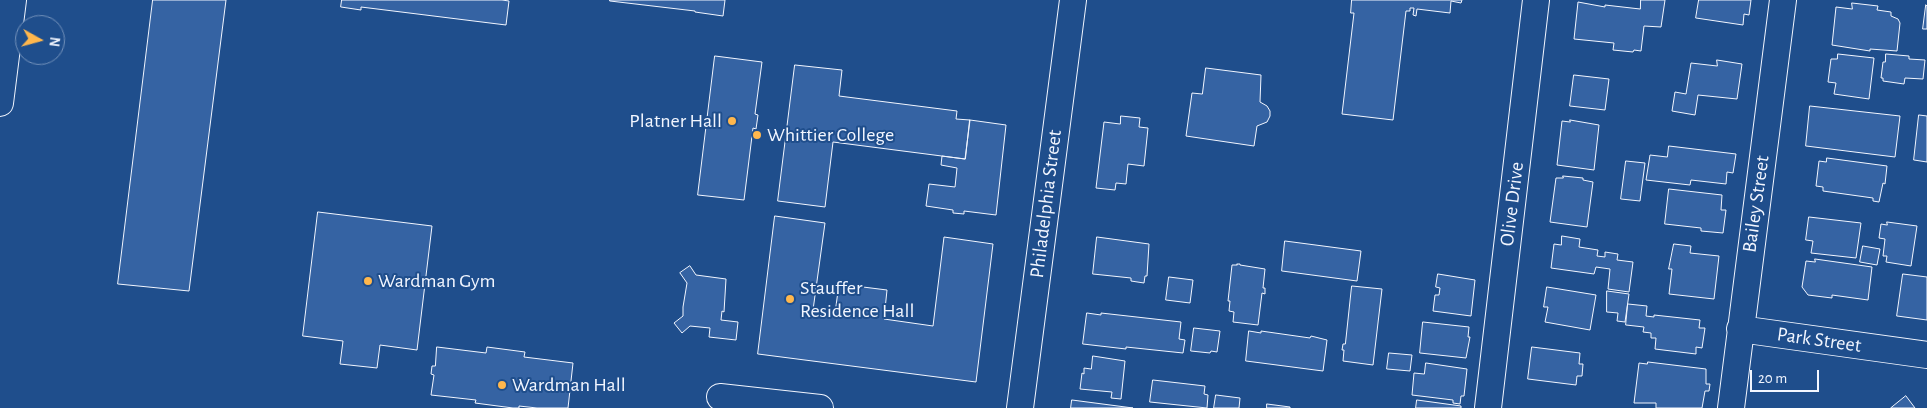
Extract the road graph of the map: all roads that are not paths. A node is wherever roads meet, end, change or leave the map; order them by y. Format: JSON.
{"nodes":[{"id":1,"x":13,"y":0,"type":"edge"},
{"id":2,"x":1073,"y":0,"type":"edge"},
{"id":3,"x":1536,"y":0,"type":"edge"},
{"id":4,"x":1783,"y":0,"type":"edge"},
{"id":5,"x":0,"y":103,"type":"edge"},
{"id":6,"x":1740,"y":329,"type":"junction"},
{"id":7,"x":1927,"y":356,"type":"edge"},
{"id":8,"x":720,"y":397,"type":"dead end"},
{"id":9,"x":820,"y":408,"type":"edge"},
{"id":10,"x":1020,"y":408,"type":"edge"},
{"id":11,"x":1488,"y":408,"type":"edge"},
{"id":12,"x":1731,"y":408,"type":"edge"}],
"edges":[{"from":1,"to":5,"type":"street"},
{"from":2,"to":10,"type":"street","name":"Philadelphia Street"},
{"from":3,"to":11,"type":"street","name":"Olive Drive"},
{"from":4,"to":6,"type":"street","name":"Bailey Street"},
{"from":6,"to":7,"type":"street","name":"Park Street"},
{"from":6,"to":12,"type":"street","name":"Bailey Street"},
{"from":8,"to":9,"type":"street"}]}
